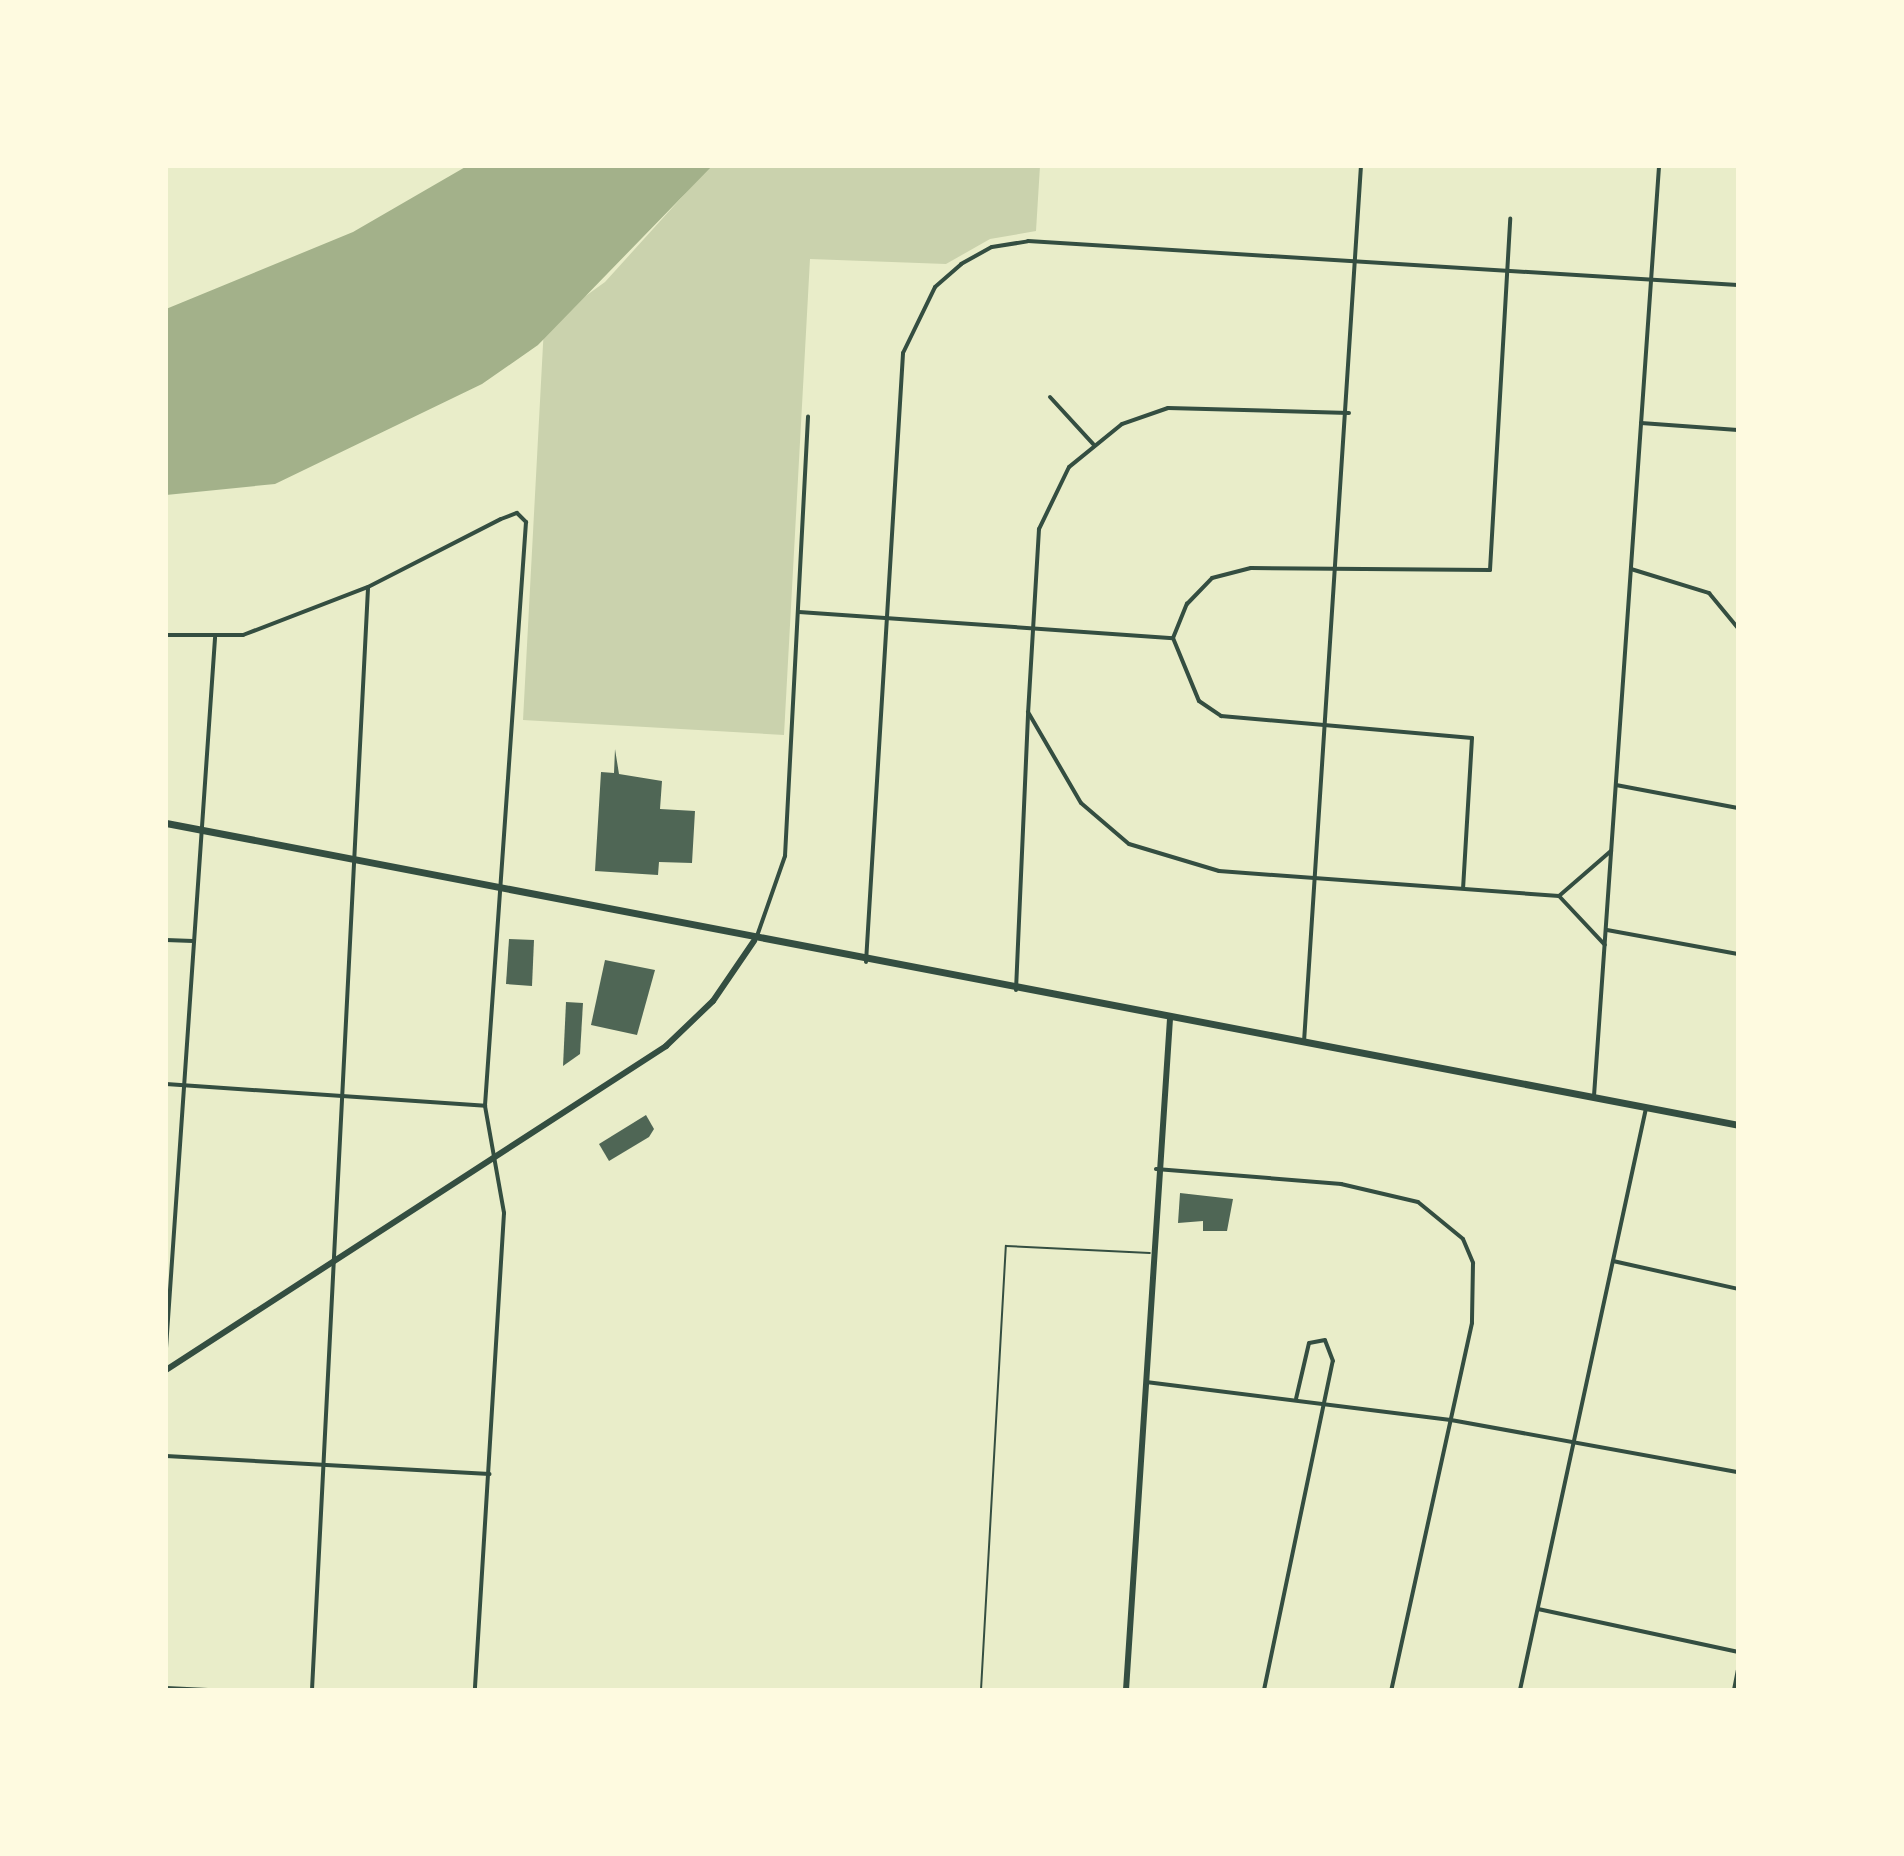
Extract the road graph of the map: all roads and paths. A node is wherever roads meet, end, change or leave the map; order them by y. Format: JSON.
{"nodes":[{"id":1,"x":1361,"y":166,"type":"edge"},
{"id":2,"x":1659,"y":166,"type":"edge"},
{"id":3,"x":1510,"y":219,"type":"dead end"},
{"id":4,"x":1358,"y":261,"type":"junction"},
{"id":5,"x":1506,"y":270,"type":"junction"},
{"id":6,"x":1651,"y":279,"type":"junction"},
{"id":7,"x":1738,"y":285,"type":"edge"},
{"id":8,"x":1050,"y":397,"type":"dead end"},
{"id":9,"x":1349,"y":413,"type":"junction"},
{"id":10,"x":808,"y":417,"type":"dead end"},
{"id":11,"x":1641,"y":423,"type":"junction"},
{"id":12,"x":1738,"y":430,"type":"edge"},
{"id":13,"x":1093,"y":444,"type":"junction"},
{"id":14,"x":1338,"y":569,"type":"junction"},
{"id":15,"x":1631,"y":569,"type":"junction"},
{"id":16,"x":368,"y":587,"type":"junction"},
{"id":17,"x":799,"y":612,"type":"junction"},
{"id":18,"x":886,"y":617,"type":"junction"},
{"id":19,"x":1031,"y":627,"type":"junction"},
{"id":20,"x":1738,"y":628,"type":"edge"},
{"id":21,"x":166,"y":635,"type":"edge"},
{"id":22,"x":215,"y":638,"type":"junction"},
{"id":23,"x":1173,"y":638,"type":"junction"},
{"id":24,"x":1028,"y":712,"type":"junction"},
{"id":25,"x":1328,"y":724,"type":"junction"},
{"id":26,"x":1616,"y":785,"type":"junction"},
{"id":27,"x":1738,"y":808,"type":"edge"},
{"id":28,"x":166,"y":823,"type":"edge"},
{"id":29,"x":201,"y":830,"type":"junction"},
{"id":30,"x":1611,"y":851,"type":"junction"},
{"id":31,"x":352,"y":859,"type":"junction"},
{"id":32,"x":1318,"y":878,"type":"junction"},
{"id":33,"x":503,"y":887,"type":"junction"},
{"id":34,"x":1463,"y":888,"type":"junction"},
{"id":35,"x":1559,"y":896,"type":"junction"},
{"id":36,"x":1606,"y":930,"type":"junction"},
{"id":37,"x":166,"y":940,"type":"edge"},
{"id":38,"x":193,"y":941,"type":"junction"},
{"id":39,"x":754,"y":941,"type":"junction"},
{"id":40,"x":1605,"y":945,"type":"junction"},
{"id":41,"x":1738,"y":954,"type":"edge"},
{"id":42,"x":866,"y":962,"type":"junction"},
{"id":43,"x":1016,"y":990,"type":"junction"},
{"id":44,"x":1170,"y":1019,"type":"junction"},
{"id":45,"x":1303,"y":1044,"type":"junction"},
{"id":46,"x":166,"y":1084,"type":"edge"},
{"id":47,"x":183,"y":1086,"type":"junction"},
{"id":48,"x":337,"y":1098,"type":"junction"},
{"id":49,"x":1594,"y":1099,"type":"junction"},
{"id":50,"x":485,"y":1106,"type":"junction"},
{"id":51,"x":1646,"y":1108,"type":"junction"},
{"id":52,"x":1738,"y":1125,"type":"edge"},
{"id":53,"x":495,"y":1160,"type":"junction"},
{"id":54,"x":1156,"y":1169,"type":"junction"},
{"id":55,"x":166,"y":1230,"type":"edge"},
{"id":56,"x":173,"y":1231,"type":"junction"},
{"id":57,"x":1150,"y":1253,"type":"junction"},
{"id":58,"x":1613,"y":1261,"type":"junction"},
{"id":59,"x":334,"y":1262,"type":"junction"},
{"id":60,"x":1738,"y":1289,"type":"edge"},
{"id":61,"x":166,"y":1348,"type":"edge"},
{"id":62,"x":166,"y":1370,"type":"edge"},
{"id":63,"x":1143,"y":1382,"type":"junction"},
{"id":64,"x":1296,"y":1399,"type":"junction"},
{"id":65,"x":1322,"y":1402,"type":"junction"},
{"id":66,"x":1451,"y":1420,"type":"junction"},
{"id":67,"x":1573,"y":1441,"type":"junction"},
{"id":68,"x":166,"y":1456,"type":"edge"},
{"id":69,"x":324,"y":1465,"type":"junction"},
{"id":70,"x":1738,"y":1472,"type":"edge"},
{"id":71,"x":489,"y":1474,"type":"junction"},
{"id":72,"x":1538,"y":1609,"type":"junction"},
{"id":73,"x":1738,"y":1652,"type":"edge"},
{"id":74,"x":1738,"y":1670,"type":"edge"},
{"id":75,"x":166,"y":1688,"type":"edge"},
{"id":76,"x":208,"y":1690,"type":"edge"},
{"id":77,"x":312,"y":1690,"type":"edge"},
{"id":78,"x":475,"y":1690,"type":"edge"},
{"id":79,"x":981,"y":1690,"type":"edge"},
{"id":80,"x":1126,"y":1690,"type":"edge"},
{"id":81,"x":1264,"y":1690,"type":"edge"},
{"id":82,"x":1391,"y":1690,"type":"edge"},
{"id":83,"x":1520,"y":1690,"type":"edge"},
{"id":84,"x":1734,"y":1690,"type":"edge"}],
"edges":[{"from":1,"to":4,"type":"street"},
{"from":2,"to":6,"type":"street"},
{"from":3,"to":5,"type":"street"},
{"from":4,"to":5,"type":"street"},
{"from":4,"to":9,"type":"street"},
{"from":4,"to":18,"type":"street"},
{"from":5,"to":6,"type":"street"},
{"from":5,"to":14,"type":"street"},
{"from":6,"to":7,"type":"street"},
{"from":6,"to":11,"type":"street"},
{"from":8,"to":13,"type":"street"},
{"from":9,"to":13,"type":"street"},
{"from":9,"to":14,"type":"street"},
{"from":10,"to":17,"type":"street"},
{"from":11,"to":12,"type":"street"},
{"from":11,"to":15,"type":"street"},
{"from":13,"to":19,"type":"street"},
{"from":14,"to":23,"type":"street"},
{"from":14,"to":25,"type":"street"},
{"from":15,"to":20,"type":"street"},
{"from":15,"to":26,"type":"street"},
{"from":16,"to":22,"type":"street"},
{"from":16,"to":31,"type":"street"},
{"from":16,"to":33,"type":"street"},
{"from":17,"to":18,"type":"street"},
{"from":17,"to":39,"type":"street"},
{"from":18,"to":19,"type":"street"},
{"from":18,"to":42,"type":"street"},
{"from":19,"to":23,"type":"street"},
{"from":19,"to":24,"type":"street"},
{"from":21,"to":22,"type":"street"},
{"from":22,"to":29,"type":"street"},
{"from":23,"to":25,"type":"street"},
{"from":24,"to":32,"type":"street"},
{"from":24,"to":43,"type":"street"},
{"from":25,"to":32,"type":"street"},
{"from":25,"to":34,"type":"street"},
{"from":26,"to":27,"type":"street"},
{"from":26,"to":30,"type":"street"},
{"from":28,"to":29,"type":"main road"},
{"from":29,"to":31,"type":"main road"},
{"from":29,"to":38,"type":"street"},
{"from":30,"to":35,"type":"street"},
{"from":30,"to":36,"type":"street"},
{"from":31,"to":33,"type":"main road"},
{"from":31,"to":48,"type":"street"},
{"from":32,"to":34,"type":"street"},
{"from":32,"to":45,"type":"street"},
{"from":33,"to":39,"type":"main road"},
{"from":33,"to":50,"type":"street"},
{"from":34,"to":35,"type":"street"},
{"from":35,"to":40,"type":"street"},
{"from":36,"to":40,"type":"street"},
{"from":36,"to":41,"type":"street"},
{"from":37,"to":38,"type":"street"},
{"from":38,"to":47,"type":"street"},
{"from":39,"to":42,"type":"main road"},
{"from":39,"to":53,"type":"street"},
{"from":40,"to":49,"type":"street"},
{"from":42,"to":43,"type":"main road"},
{"from":43,"to":44,"type":"main road"},
{"from":44,"to":45,"type":"main road"},
{"from":44,"to":54,"type":"street"},
{"from":45,"to":49,"type":"main road"},
{"from":46,"to":47,"type":"street"},
{"from":47,"to":48,"type":"street"},
{"from":47,"to":56,"type":"street"},
{"from":48,"to":50,"type":"street"},
{"from":48,"to":59,"type":"street"},
{"from":49,"to":51,"type":"main road"},
{"from":50,"to":53,"type":"street"},
{"from":51,"to":52,"type":"main road"},
{"from":51,"to":58,"type":"street"},
{"from":53,"to":59,"type":"street"},
{"from":53,"to":71,"type":"street"},
{"from":54,"to":57,"type":"street"},
{"from":54,"to":66,"type":"street"},
{"from":55,"to":56,"type":"street"},
{"from":56,"to":61,"type":"street"},
{"from":57,"to":63,"type":"street"},
{"from":57,"to":79,"type":"lane"},
{"from":58,"to":60,"type":"street"},
{"from":58,"to":67,"type":"street"},
{"from":59,"to":62,"type":"street"},
{"from":59,"to":69,"type":"street"},
{"from":63,"to":64,"type":"street"},
{"from":63,"to":80,"type":"street"},
{"from":64,"to":65,"type":"street"},
{"from":64,"to":65,"type":"street"},
{"from":65,"to":66,"type":"street"},
{"from":65,"to":81,"type":"street"},
{"from":66,"to":67,"type":"street"},
{"from":66,"to":82,"type":"street"},
{"from":67,"to":70,"type":"street"},
{"from":67,"to":72,"type":"street"},
{"from":68,"to":69,"type":"street"},
{"from":69,"to":71,"type":"street"},
{"from":69,"to":77,"type":"street"},
{"from":71,"to":78,"type":"street"},
{"from":72,"to":73,"type":"street"},
{"from":72,"to":83,"type":"street"},
{"from":74,"to":84,"type":"street"},
{"from":75,"to":76,"type":"street"}]}
